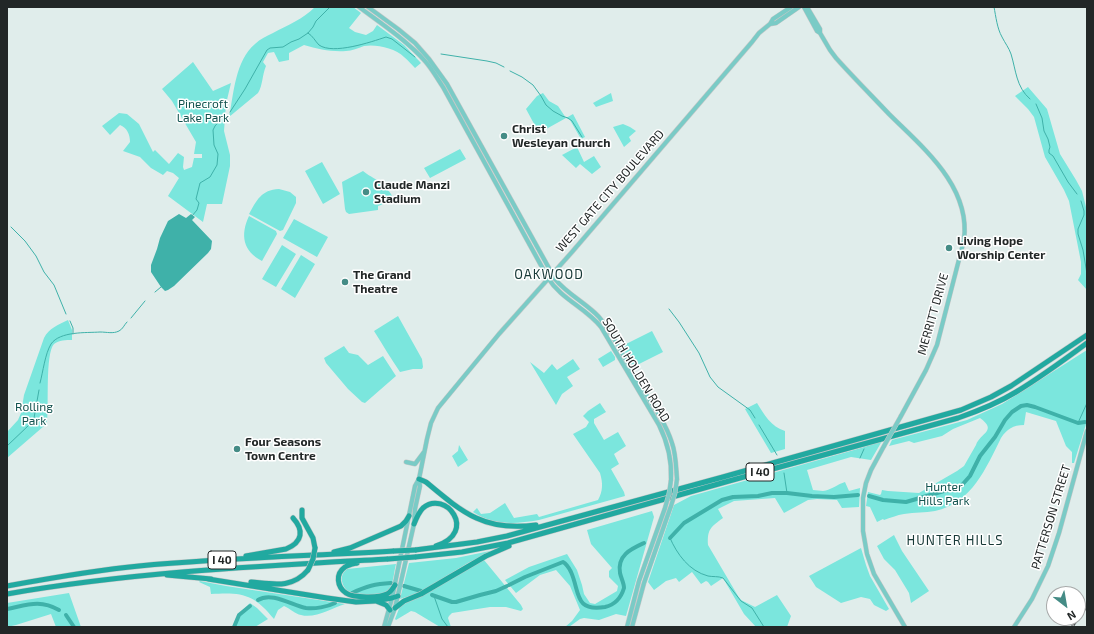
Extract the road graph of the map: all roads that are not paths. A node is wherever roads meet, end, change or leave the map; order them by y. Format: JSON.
{"nodes":[{"id":1,"x":359,"y":7,"type":"edge"},
{"id":2,"x":368,"y":7,"type":"edge"},
{"id":3,"x":791,"y":7,"type":"edge"},
{"id":4,"x":799,"y":7,"type":"edge"},
{"id":5,"x":804,"y":7,"type":"edge"},
{"id":6,"x":808,"y":7,"type":"edge"},
{"id":7,"x":770,"y":24,"type":"junction"},
{"id":8,"x":820,"y":33,"type":"junction"},
{"id":9,"x":552,"y":274,"type":"junction"},
{"id":10,"x":548,"y":278,"type":"junction"},
{"id":11,"x":1087,"y":335,"type":"edge"},
{"id":12,"x":1087,"y":343,"type":"edge"},
{"id":13,"x":1087,"y":431,"type":"edge"},
{"id":14,"x":424,"y":451,"type":"junction"},
{"id":15,"x":406,"y":462,"type":"dead end"},
{"id":16,"x":419,"y":479,"type":"junction"},
{"id":17,"x":302,"y":510,"type":"dead end"},
{"id":18,"x":409,"y":516,"type":"junction"},
{"id":19,"x":555,"y":522,"type":"junction"},
{"id":20,"x":414,"y":524,"type":"junction"},
{"id":21,"x":306,"y":526,"type":"junction"},
{"id":22,"x":556,"y":530,"type":"junction"},
{"id":23,"x":430,"y":549,"type":"junction"},
{"id":24,"x":314,"y":556,"type":"junction"},
{"id":25,"x":387,"y":559,"type":"junction"},
{"id":26,"x":214,"y":561,"type":"junction"},
{"id":27,"x":154,"y":574,"type":"junction"},
{"id":28,"x":208,"y":579,"type":"junction"},
{"id":29,"x":395,"y":585,"type":"junction"},
{"id":30,"x":7,"y":586,"type":"edge"},
{"id":31,"x":7,"y":594,"type":"edge"},
{"id":32,"x":395,"y":597,"type":"junction"},
{"id":33,"x":375,"y":601,"type":"junction"},
{"id":34,"x":392,"y":609,"type":"junction"},
{"id":35,"x":384,"y":627,"type":"edge"},
{"id":36,"x":388,"y":627,"type":"edge"},
{"id":37,"x":627,"y":627,"type":"edge"},
{"id":38,"x":632,"y":627,"type":"edge"},
{"id":39,"x":905,"y":627,"type":"edge"},
{"id":40,"x":1014,"y":627,"type":"edge"}],
"edges":[{"from":1,"to":10,"type":"main road","name":"SOUTH HOLDEN ROAD"},
{"from":2,"to":9,"type":"main road","name":"SOUTH HOLDEN ROAD"},
{"from":3,"to":7,"type":"main road","name":"WEST GATE CITY BOULEVARD"},
{"from":4,"to":7,"type":"main road","name":"WEST GATE CITY BOULEVARD"},
{"from":5,"to":8,"type":"main road","name":"MERRITT DRIVE"},
{"from":6,"to":8,"type":"main road","name":"MERRITT DRIVE"},
{"from":7,"to":9,"type":"main road","name":"WEST GATE CITY BOULEVARD"},
{"from":8,"to":39,"type":"main road","name":"MERRITT DRIVE","bridge":true},
{"from":9,"to":10,"type":"main road","name":"WEST GATE CITY BOULEVARD"},
{"from":9,"to":38,"type":"main road","name":"SOUTH HOLDEN ROAD","bridge":true},
{"from":10,"to":14,"type":"main road","name":"WEST GATE CITY BOULEVARD"},
{"from":10,"to":37,"type":"main road","name":"SOUTH HOLDEN ROAD","bridge":true},
{"from":11,"to":19,"type":"highway","number":"I 40"},
{"from":12,"to":22,"type":"highway","number":"I 40"},
{"from":13,"to":40,"type":"main road","name":"PATTERSON STREET"},
{"from":14,"to":15,"type":"main road"},
{"from":14,"to":16,"type":"main road","name":"WEST GATE CITY BOULEVARD"},
{"from":16,"to":18,"type":"main road","name":"WEST GATE CITY BOULEVARD"},
{"from":16,"to":19,"type":"highway"},
{"from":16,"to":20,"type":"main road","name":"WEST GATE CITY BOULEVARD"},
{"from":17,"to":21,"type":"highway"},
{"from":18,"to":24,"type":"highway"},
{"from":18,"to":29,"type":"main road","name":"WEST GATE CITY BOULEVARD"},
{"from":19,"to":23,"type":"highway","number":"I 40"},
{"from":20,"to":23,"type":"highway"},
{"from":20,"to":32,"type":"main road","name":"WEST GATE CITY BOULEVARD"},
{"from":21,"to":26,"type":"highway"},
{"from":21,"to":28,"type":"highway","bridge":true},
{"from":22,"to":25,"type":"highway","number":"I 40","bridge":true},
{"from":22,"to":34,"type":"highway"},
{"from":23,"to":24,"type":"highway","number":"I 40","bridge":true},
{"from":24,"to":26,"type":"highway","number":"I 40"},
{"from":25,"to":27,"type":"highway","number":"I 40"},
{"from":25,"to":29,"type":"highway"},
{"from":26,"to":30,"type":"highway","number":"I 40"},
{"from":27,"to":28,"type":"highway"},
{"from":27,"to":31,"type":"highway","number":"I 40"},
{"from":28,"to":33,"type":"highway"},
{"from":29,"to":32,"type":"main road","name":"WEST GATE CITY BOULEVARD"},
{"from":32,"to":33,"type":"highway"},
{"from":32,"to":34,"type":"main road","name":"WEST GATE CITY BOULEVARD"},
{"from":33,"to":34,"type":"highway"},
{"from":34,"to":35,"type":"main road","name":"WEST GATE CITY BOULEVARD"},
{"from":34,"to":36,"type":"main road","name":"WEST GATE CITY BOULEVARD"}]}
